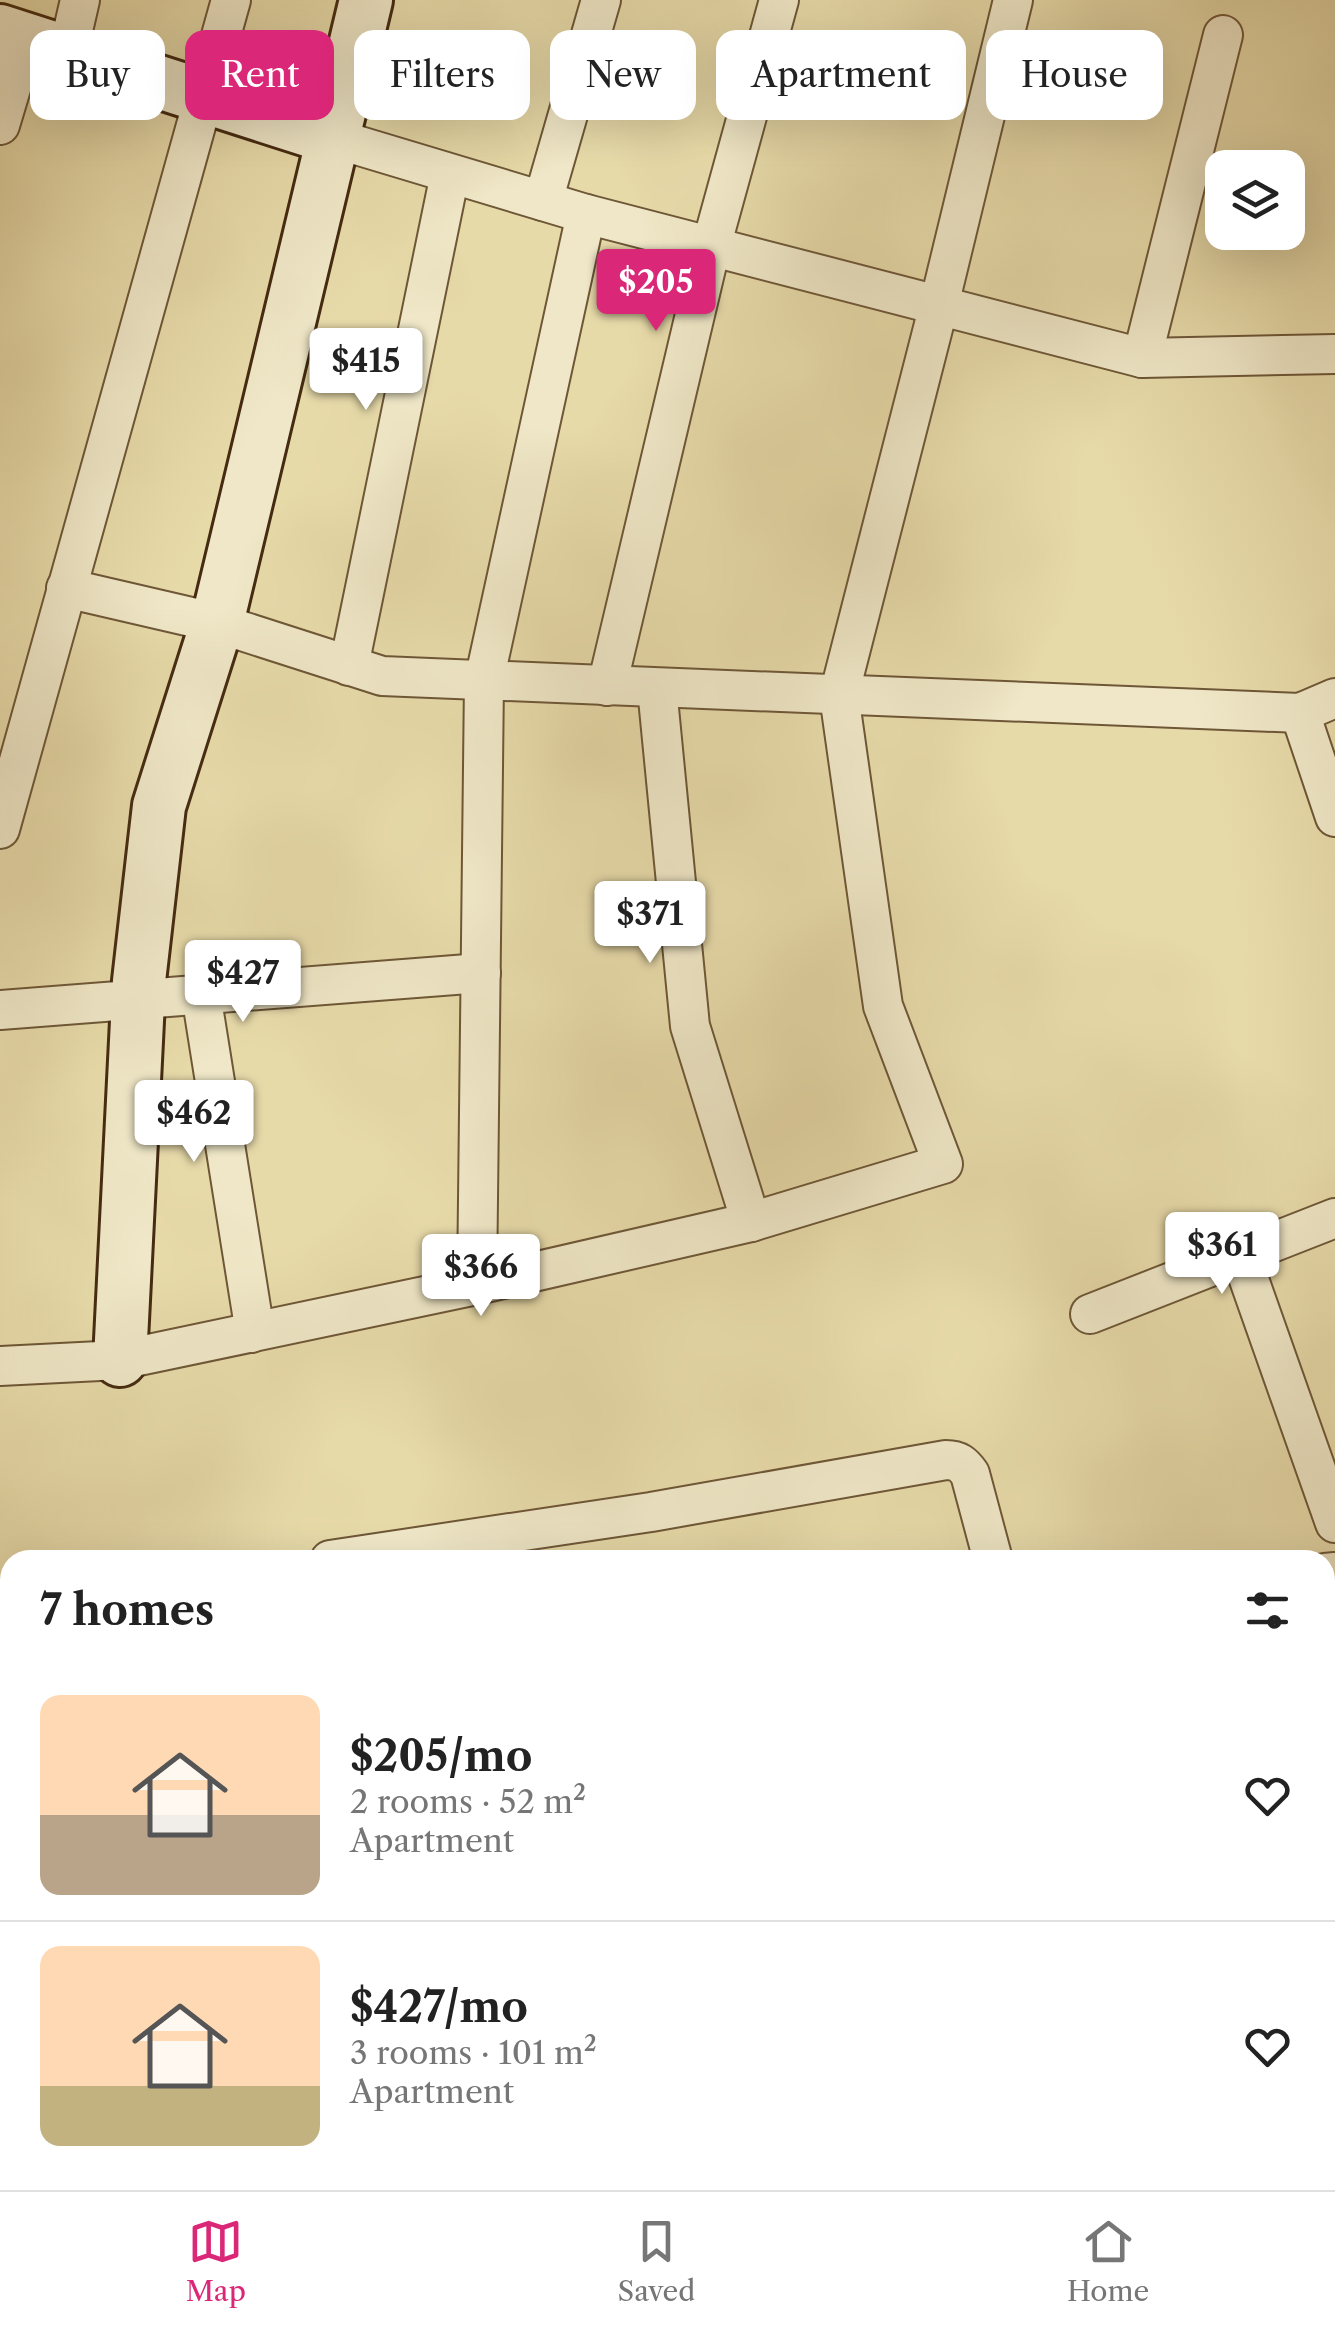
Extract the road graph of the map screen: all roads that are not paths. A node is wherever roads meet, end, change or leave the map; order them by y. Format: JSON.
{"nodes":[{"id":1,"x":80,"y":0,"type":"edge"},
{"id":2,"x":231,"y":0,"type":"edge"},
{"id":3,"x":366,"y":0,"type":"edge"},
{"id":4,"x":601,"y":0,"type":"edge"},
{"id":5,"x":779,"y":0,"type":"edge"},
{"id":6,"x":1013,"y":0,"type":"edge"},
{"id":7,"x":44,"y":30,"type":"edge"},
{"id":8,"x":222,"y":30,"type":"edge"},
{"id":9,"x":1223,"y":35,"type":"dead end"},
{"id":10,"x":30,"y":45,"type":"edge"},
{"id":11,"x":196,"y":120,"type":"edge"},
{"id":12,"x":277,"y":120,"type":"edge"},
{"id":13,"x":0,"y":125,"type":"edge"},
{"id":14,"x":333,"y":138,"type":"junction"},
{"id":15,"x":450,"y":174,"type":"junction"},
{"id":16,"x":543,"y":202,"type":"junction"},
{"id":17,"x":586,"y":214,"type":"junction"},
{"id":18,"x":711,"y":247,"type":"junction"},
{"id":19,"x":939,"y":305,"type":"junction"},
{"id":20,"x":1335,"y":354,"type":"edge"},
{"id":21,"x":1142,"y":358,"type":"junction"},
{"id":22,"x":66,"y":588,"type":"junction"},
{"id":23,"x":217,"y":623,"type":"junction"},
{"id":24,"x":349,"y":666,"type":"junction"},
{"id":25,"x":484,"y":681,"type":"junction"},
{"id":26,"x":608,"y":686,"type":"junction"},
{"id":27,"x":657,"y":688,"type":"junction"},
{"id":28,"x":839,"y":695,"type":"junction"},
{"id":29,"x":1335,"y":698,"type":"edge"},
{"id":30,"x":1300,"y":713,"type":"junction"},
{"id":31,"x":1335,"y":816,"type":"edge"},
{"id":32,"x":0,"y":829,"type":"edge"},
{"id":33,"x":481,"y":973,"type":"junction"},
{"id":34,"x":201,"y":994,"type":"junction"},
{"id":35,"x":138,"y":1000,"type":"junction"},
{"id":36,"x":0,"y":1010,"type":"edge"},
{"id":37,"x":1335,"y":1218,"type":"edge"},
{"id":38,"x":751,"y":1222,"type":"junction"},
{"id":39,"x":1240,"y":1254,"type":"junction"},
{"id":40,"x":477,"y":1285,"type":"junction"},
{"id":41,"x":1090,"y":1314,"type":"dead end"},
{"id":42,"x":251,"y":1333,"type":"junction"},
{"id":43,"x":120,"y":1360,"type":"junction"},
{"id":44,"x":0,"y":1366,"type":"edge"},
{"id":45,"x":1335,"y":1523,"type":"edge"},
{"id":46,"x":397,"y":1550,"type":"edge"},
{"id":47,"x":989,"y":1550,"type":"edge"}],
"edges":[{"from":1,"to":7,"type":"street"},
{"from":2,"to":8,"type":"street"},
{"from":3,"to":14,"type":"street"},
{"from":4,"to":16,"type":"street"},
{"from":5,"to":18,"type":"street"},
{"from":6,"to":19,"type":"street"},
{"from":9,"to":21,"type":"street"},
{"from":10,"to":13,"type":"street"},
{"from":11,"to":22,"type":"street"},
{"from":12,"to":14,"type":"street"},
{"from":14,"to":15,"type":"street"},
{"from":14,"to":23,"type":"street"},
{"from":15,"to":16,"type":"street"},
{"from":15,"to":24,"type":"street"},
{"from":16,"to":17,"type":"street"},
{"from":17,"to":18,"type":"street"},
{"from":17,"to":25,"type":"street"},
{"from":18,"to":19,"type":"street"},
{"from":18,"to":26,"type":"street"},
{"from":19,"to":21,"type":"street"},
{"from":19,"to":28,"type":"street"},
{"from":20,"to":21,"type":"street"},
{"from":22,"to":23,"type":"street"},
{"from":22,"to":32,"type":"street"},
{"from":23,"to":24,"type":"street"},
{"from":23,"to":35,"type":"street"},
{"from":24,"to":25,"type":"street"},
{"from":25,"to":26,"type":"street"},
{"from":25,"to":33,"type":"street"},
{"from":26,"to":27,"type":"street"},
{"from":27,"to":28,"type":"street"},
{"from":27,"to":38,"type":"street"},
{"from":28,"to":30,"type":"street"},
{"from":28,"to":38,"type":"street"},
{"from":29,"to":30,"type":"street"},
{"from":30,"to":31,"type":"street"},
{"from":33,"to":34,"type":"street"},
{"from":33,"to":40,"type":"street"},
{"from":34,"to":35,"type":"street"},
{"from":34,"to":42,"type":"street"},
{"from":35,"to":36,"type":"street"},
{"from":35,"to":43,"type":"street"},
{"from":37,"to":39,"type":"street"},
{"from":38,"to":40,"type":"street"},
{"from":39,"to":41,"type":"street"},
{"from":39,"to":45,"type":"street"},
{"from":40,"to":42,"type":"street"},
{"from":42,"to":43,"type":"street"},
{"from":43,"to":44,"type":"street"},
{"from":46,"to":47,"type":"street"}]}
